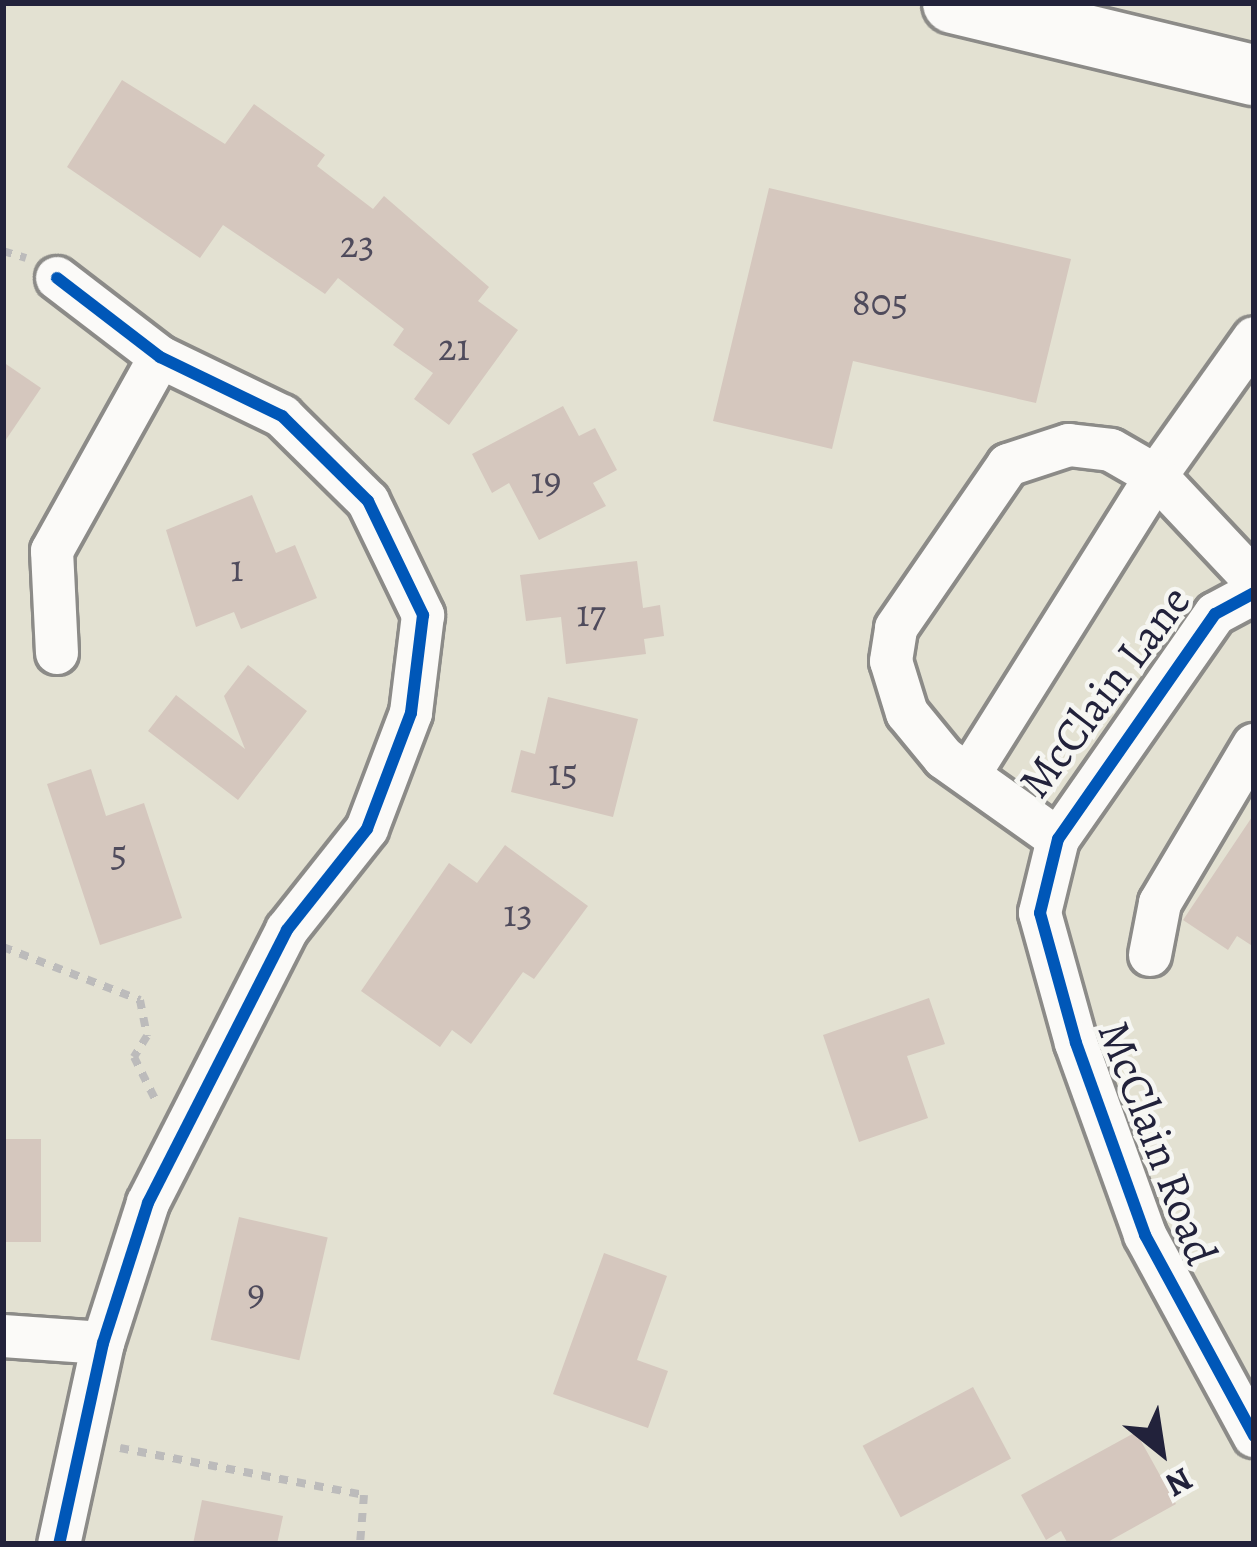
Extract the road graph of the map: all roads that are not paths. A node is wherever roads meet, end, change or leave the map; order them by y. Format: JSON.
{"nodes":[{"id":1,"x":953,"y":3,"type":"edge"},
{"id":2,"x":1254,"y":75,"type":"edge"},
{"id":3,"x":57,"y":278,"type":"dead end"},
{"id":4,"x":1254,"y":338,"type":"edge"},
{"id":5,"x":160,"y":357,"type":"junction"},
{"id":6,"x":1156,"y":476,"type":"junction"},
{"id":7,"x":1254,"y":580,"type":"edge"},
{"id":8,"x":1254,"y":593,"type":"edge"},
{"id":9,"x":57,"y":652,"type":"dead end"},
{"id":10,"x":1254,"y":745,"type":"edge"},
{"id":11,"x":970,"y":773,"type":"junction"},
{"id":12,"x":1058,"y":839,"type":"junction"},
{"id":13,"x":1150,"y":955,"type":"dead end"},
{"id":14,"x":1064,"y":1002,"type":"joint"},
{"id":15,"x":3,"y":1336,"type":"edge"},
{"id":16,"x":103,"y":1343,"type":"junction"},
{"id":17,"x":1254,"y":1436,"type":"edge"},
{"id":18,"x":59,"y":1544,"type":"edge"}],
"edges":[{"from":1,"to":2,"type":"highway"},
{"from":3,"to":5,"type":"street"},
{"from":4,"to":6,"type":"street"},
{"from":5,"to":9,"type":"street"},
{"from":5,"to":16,"type":"street"},
{"from":6,"to":7,"type":"street"},
{"from":6,"to":11,"type":"street"},
{"from":6,"to":11,"type":"street"},
{"from":8,"to":12,"type":"street","name":"McClain Lane"},
{"from":10,"to":13,"type":"street"},
{"from":11,"to":12,"type":"street"},
{"from":12,"to":14,"type":"street","name":"McClain Lane"},
{"from":14,"to":17,"type":"street","name":"McClain Road"},
{"from":15,"to":16,"type":"street"},
{"from":16,"to":18,"type":"street"}]}
